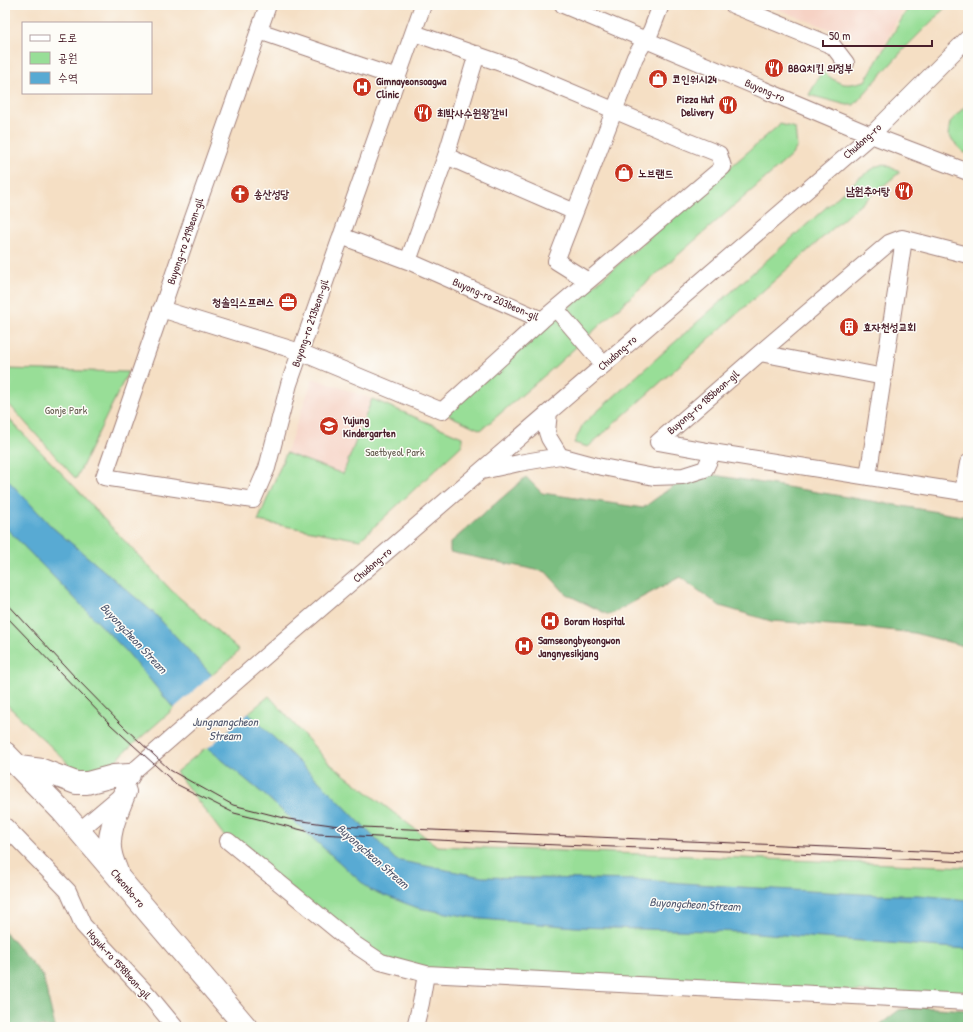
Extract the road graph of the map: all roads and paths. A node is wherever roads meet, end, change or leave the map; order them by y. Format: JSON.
{"nodes":[{"id":1,"x":268,"y":5,"type":"edge"},
{"id":2,"x":423,"y":5,"type":"edge"},
{"id":3,"x":563,"y":5,"type":"edge"},
{"id":4,"x":661,"y":5,"type":"edge"},
{"id":5,"x":733,"y":5,"type":"edge"},
{"id":6,"x":259,"y":31,"type":"junction"},
{"id":7,"x":414,"y":33,"type":"junction"},
{"id":8,"x":968,"y":38,"type":"edge"},
{"id":9,"x":645,"y":40,"type":"junction"},
{"id":10,"x":477,"y":54,"type":"junction"},
{"id":11,"x":846,"y":63,"type":"dead end"},
{"id":12,"x":397,"y":78,"type":"junction"},
{"id":13,"x":615,"y":111,"type":"junction"},
{"id":14,"x":871,"y":135,"type":"junction"},
{"id":15,"x":446,"y":156,"type":"junction"},
{"id":16,"x":968,"y":172,"type":"edge"},
{"id":17,"x":575,"y":212,"type":"junction"},
{"id":18,"x":341,"y":236,"type":"junction"},
{"id":19,"x":904,"y":239,"type":"junction"},
{"id":20,"x":968,"y":255,"type":"edge"},
{"id":21,"x":408,"y":260,"type":"junction"},
{"id":22,"x":588,"y":281,"type":"junction"},
{"id":23,"x":162,"y":309,"type":"junction"},
{"id":24,"x":556,"y":309,"type":"junction"},
{"id":25,"x":542,"y":320,"type":"junction"},
{"id":26,"x":300,"y":352,"type":"junction"},
{"id":27,"x":760,"y":352,"type":"junction"},
{"id":28,"x":604,"y":365,"type":"junction"},
{"id":29,"x":884,"y":377,"type":"junction"},
{"id":30,"x":549,"y":412,"type":"junction"},
{"id":31,"x":713,"y":452,"type":"junction"},
{"id":32,"x":560,"y":456,"type":"junction"},
{"id":33,"x":968,"y":463,"type":"edge"},
{"id":34,"x":480,"y":471,"type":"junction"},
{"id":35,"x":104,"y":477,"type":"joint"},
{"id":36,"x":868,"y":477,"type":"junction"},
{"id":37,"x":12,"y":760,"type":"edge"},
{"id":38,"x":127,"y":784,"type":"junction"},
{"id":39,"x":5,"y":826,"type":"edge"},
{"id":40,"x":79,"y":831,"type":"junction"},
{"id":41,"x":228,"y":841,"type":"dead end"},
{"id":42,"x":118,"y":875,"type":"junction"},
{"id":43,"x":426,"y":974,"type":"junction"},
{"id":44,"x":968,"y":1002,"type":"edge"},
{"id":45,"x":175,"y":1027,"type":"edge"},
{"id":46,"x":246,"y":1027,"type":"edge"},
{"id":47,"x":415,"y":1027,"type":"edge"}],
"edges":[{"from":1,"to":6,"type":"street","name":"Buyong-ro 219beon-gil"},
{"from":2,"to":7,"type":"street","name":"Buyong-ro 213beon-gil"},
{"from":3,"to":9,"type":"street","name":"Buyong-ro"},
{"from":4,"to":9,"type":"street"},
{"from":5,"to":11,"type":"street"},
{"from":6,"to":12,"type":"street"},
{"from":6,"to":23,"type":"street","name":"Buyong-ro 219beon-gil"},
{"from":7,"to":10,"type":"street"},
{"from":7,"to":12,"type":"street","name":"Buyong-ro 213beon-gil"},
{"from":8,"to":14,"type":"street","name":"Chudong-ro"},
{"from":9,"to":13,"type":"street"},
{"from":9,"to":14,"type":"street","name":"Buyong-ro"},
{"from":10,"to":13,"type":"street"},
{"from":10,"to":15,"type":"street"},
{"from":12,"to":18,"type":"street","name":"Buyong-ro 213beon-gil"},
{"from":13,"to":17,"type":"street"},
{"from":13,"to":22,"type":"street","name":"Buyong-ro 203beon-gil"},
{"from":14,"to":16,"type":"street","name":"Buyong-ro"},
{"from":14,"to":28,"type":"street","name":"Chudong-ro"},
{"from":15,"to":17,"type":"street"},
{"from":15,"to":21,"type":"street"},
{"from":17,"to":22,"type":"street"},
{"from":18,"to":21,"type":"street","name":"Buyong-ro 203beon-gil"},
{"from":18,"to":26,"type":"street","name":"Buyong-ro 213beon-gil"},
{"from":19,"to":20,"type":"street"},
{"from":19,"to":27,"type":"street","name":"Buyong-ro 185beon-gil"},
{"from":19,"to":29,"type":"street"},
{"from":21,"to":25,"type":"street","name":"Buyong-ro 203beon-gil"},
{"from":22,"to":24,"type":"street","name":"Buyong-ro 203beon-gil"},
{"from":23,"to":26,"type":"street"},
{"from":23,"to":35,"type":"street","name":"Buyong-ro 219beon-gil"},
{"from":24,"to":25,"type":"street","name":"Buyong-ro 203beon-gil"},
{"from":24,"to":28,"type":"street"},
{"from":25,"to":26,"type":"street"},
{"from":26,"to":35,"type":"street","name":"Buyong-ro 213beon-gil"},
{"from":27,"to":29,"type":"street"},
{"from":27,"to":31,"type":"street","name":"Buyong-ro 185beon-gil"},
{"from":28,"to":30,"type":"street","name":"Chudong-ro"},
{"from":29,"to":36,"type":"street"},
{"from":30,"to":32,"type":"street"},
{"from":30,"to":34,"type":"street","name":"Chudong-ro"},
{"from":31,"to":32,"type":"street"},
{"from":31,"to":36,"type":"street","name":"Buyong-ro 185beon-gil"},
{"from":32,"to":34,"type":"street"},
{"from":33,"to":36,"type":"street","name":"Buyong-ro 185beon-gil"},
{"from":34,"to":38,"type":"street","name":"Chudong-ro"},
{"from":37,"to":38,"type":"main road"},
{"from":37,"to":40,"type":"main road","name":"Cheonbo-ro"},
{"from":38,"to":40,"type":"street"},
{"from":38,"to":42,"type":"main road"},
{"from":39,"to":45,"type":"street","name":"Hoguk-ro 1598beon-gil"},
{"from":40,"to":42,"type":"main road","name":"Cheonbo-ro"},
{"from":41,"to":43,"type":"street"},
{"from":42,"to":46,"type":"main road","name":"Cheonbo-ro"},
{"from":43,"to":44,"type":"street"},
{"from":43,"to":47,"type":"street"}]}
